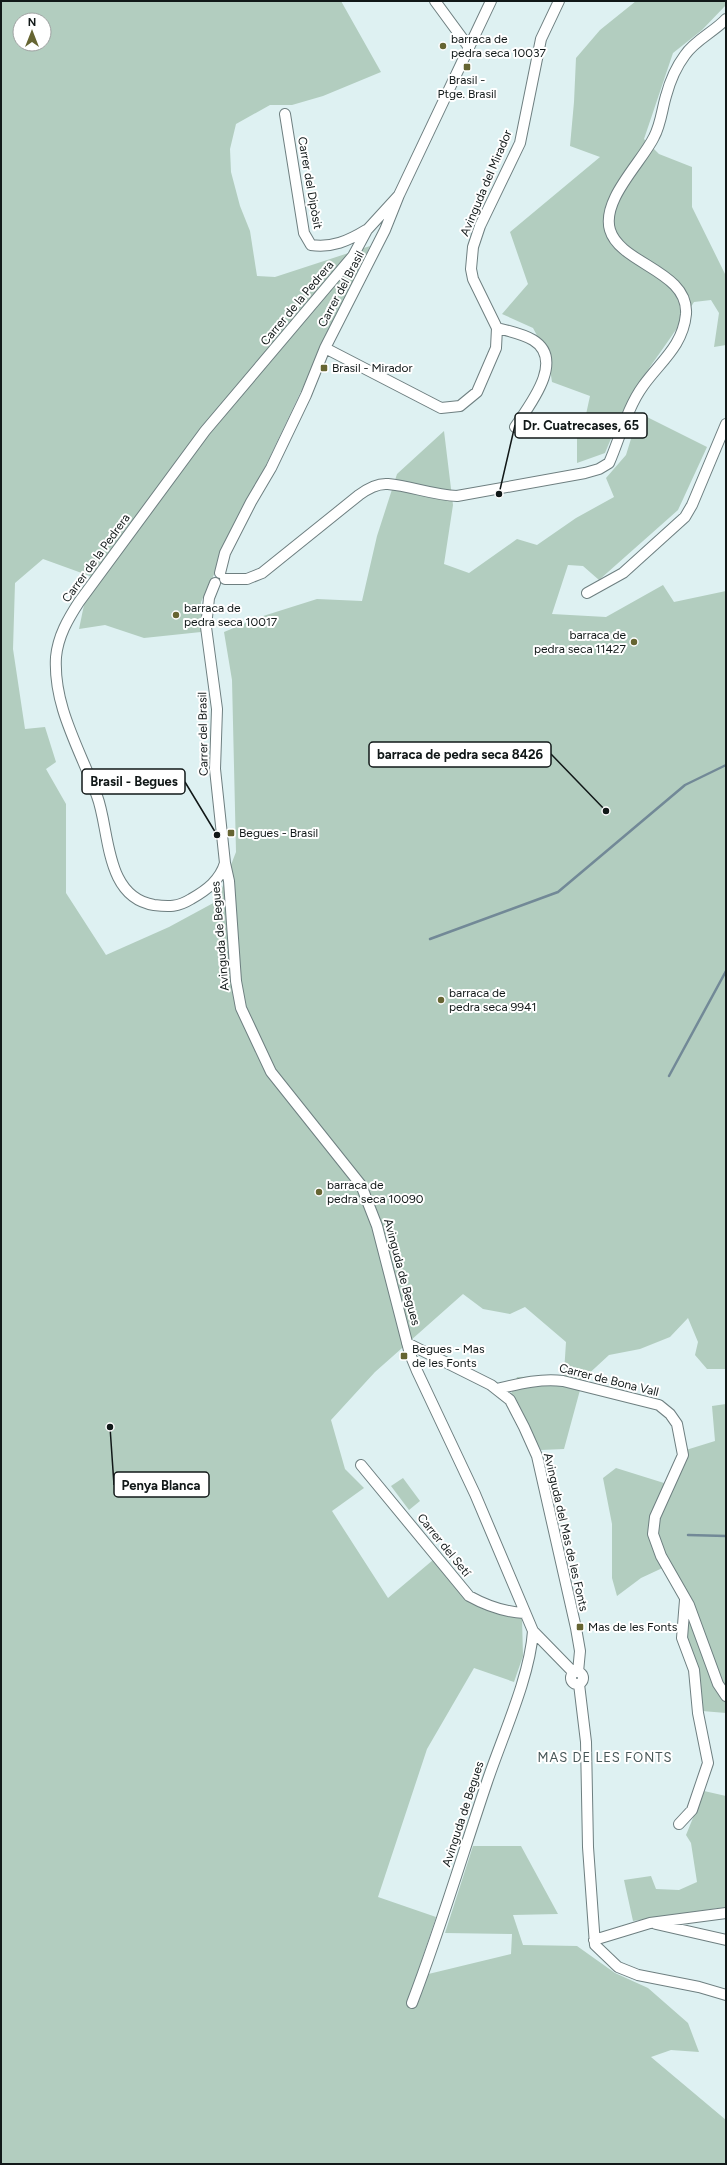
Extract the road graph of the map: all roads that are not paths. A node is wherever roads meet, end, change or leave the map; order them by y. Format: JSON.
{"nodes":[{"id":1,"x":435,"y":1,"type":"edge"},
{"id":2,"x":491,"y":1,"type":"edge"},
{"id":3,"x":559,"y":1,"type":"edge"},
{"id":4,"x":726,"y":19,"type":"edge"},
{"id":5,"x":468,"y":46,"type":"junction"},
{"id":6,"x":285,"y":114,"type":"dead end"},
{"id":7,"x":399,"y":195,"type":"junction"},
{"id":8,"x":367,"y":230,"type":"junction"},
{"id":9,"x":497,"y":328,"type":"junction"},
{"id":10,"x":325,"y":348,"type":"junction"},
{"id":11,"x":726,"y":424,"type":"edge"},
{"id":12,"x":515,"y":427,"type":"dead end"},
{"id":13,"x":220,"y":578,"type":"junction"},
{"id":14,"x":587,"y":593,"type":"dead end"},
{"id":15,"x":225,"y":862,"type":"junction"},
{"id":16,"x":407,"y":1342,"type":"junction"},
{"id":17,"x":497,"y":1389,"type":"junction"},
{"id":18,"x":361,"y":1465,"type":"dead end"},
{"id":19,"x":686,"y":1598,"type":"junction"},
{"id":20,"x":524,"y":1613,"type":"junction"},
{"id":21,"x":533,"y":1631,"type":"junction"},
{"id":22,"x":576,"y":1673,"type":"junction"},
{"id":23,"x":726,"y":1696,"type":"edge"},
{"id":24,"x":679,"y":1824,"type":"dead end"},
{"id":25,"x":726,"y":1913,"type":"edge"},
{"id":26,"x":650,"y":1923,"type":"junction"},
{"id":27,"x":594,"y":1940,"type":"junction"},
{"id":28,"x":726,"y":1940,"type":"edge"},
{"id":29,"x":726,"y":1995,"type":"edge"},
{"id":30,"x":412,"y":2003,"type":"dead end"}],
"edges":[{"from":1,"to":5,"type":"street"},
{"from":2,"to":5,"type":"street","name":"Carrer del Brasil"},
{"from":3,"to":9,"type":"street","name":"Avinguda del Mirador"},
{"from":4,"to":13,"type":"street"},
{"from":5,"to":7,"type":"street","name":"Carrer del Brasil"},
{"from":6,"to":8,"type":"street","name":"Carrer del Dipòsit"},
{"from":7,"to":8,"type":"street","name":"Carrer de la Pedrera"},
{"from":7,"to":10,"type":"street","name":"Carrer del Brasil"},
{"from":8,"to":15,"type":"street","name":"Carrer de la Pedrera"},
{"from":9,"to":10,"type":"street","name":"Avinguda del Mirador"},
{"from":9,"to":12,"type":"street"},
{"from":10,"to":13,"type":"street","name":"Carrer del Brasil"},
{"from":11,"to":14,"type":"street"},
{"from":13,"to":15,"type":"street","name":"Carrer del Brasil"},
{"from":15,"to":16,"type":"street","name":"Avinguda de Begues"},
{"from":16,"to":17,"type":"street","name":"Avinguda del Mas de les Fonts"},
{"from":16,"to":20,"type":"street","name":"Avinguda de Begues"},
{"from":17,"to":19,"type":"street","name":"Carrer de Bona Vall"},
{"from":17,"to":22,"type":"street","name":"Avinguda del Mas de les Fonts"},
{"from":18,"to":20,"type":"street","name":"Carrer del Setí"},
{"from":19,"to":23,"type":"street","name":"Carrer de Bona Vall"},
{"from":19,"to":24,"type":"street"},
{"from":20,"to":21,"type":"street","name":"Avinguda de Begues"},
{"from":21,"to":22,"type":"street","name":"Avinguda de Begues"},
{"from":21,"to":30,"type":"street","name":"Avinguda de Begues"},
{"from":22,"to":27,"type":"street","name":"Avinguda del Mas de les Fonts"},
{"from":25,"to":26,"type":"street"},
{"from":26,"to":27,"type":"street"},
{"from":26,"to":28,"type":"street"},
{"from":27,"to":29,"type":"street"}]}
